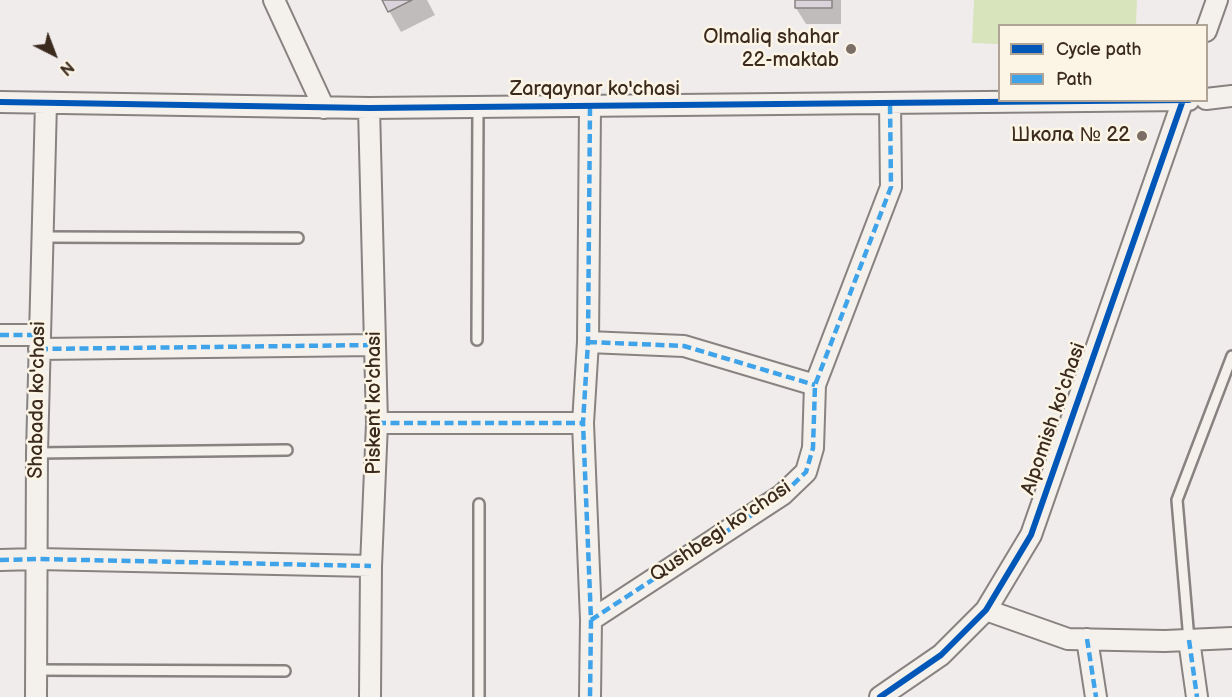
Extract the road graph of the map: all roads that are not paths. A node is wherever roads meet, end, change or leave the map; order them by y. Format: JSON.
{"nodes":[{"id":1,"x":274,"y":0,"type":"edge"},
{"id":2,"x":1217,"y":0,"type":"edge"},
{"id":3,"x":1208,"y":25,"type":"edge"},
{"id":4,"x":1232,"y":96,"type":"edge"},
{"id":5,"x":1208,"y":99,"type":"edge"},
{"id":6,"x":0,"y":102,"type":"edge"},
{"id":7,"x":1036,"y":102,"type":"edge"},
{"id":8,"x":1182,"y":102,"type":"edge"},
{"id":9,"x":46,"y":103,"type":"junction"},
{"id":10,"x":890,"y":103,"type":"junction"},
{"id":11,"x":478,"y":107,"type":"junction"},
{"id":12,"x":590,"y":107,"type":"junction"},
{"id":13,"x":324,"y":108,"type":"junction"},
{"id":14,"x":369,"y":108,"type":"junction"},
{"id":15,"x":42,"y":237,"type":"junction"},
{"id":16,"x":298,"y":237,"type":"dead end"},
{"id":17,"x":0,"y":335,"type":"edge"},
{"id":18,"x":477,"y":340,"type":"dead end"},
{"id":19,"x":39,"y":342,"type":"junction"},
{"id":20,"x":588,"y":342,"type":"junction"},
{"id":21,"x":375,"y":345,"type":"junction"},
{"id":22,"x":1232,"y":356,"type":"edge"},
{"id":23,"x":815,"y":385,"type":"junction"},
{"id":24,"x":377,"y":423,"type":"junction"},
{"id":25,"x":584,"y":423,"type":"junction"},
{"id":26,"x":287,"y":450,"type":"dead end"},
{"id":27,"x":37,"y":453,"type":"junction"},
{"id":28,"x":479,"y":504,"type":"dead end"},
{"id":29,"x":37,"y":559,"type":"junction"},
{"id":30,"x":0,"y":560,"type":"edge"},
{"id":31,"x":371,"y":566,"type":"junction"},
{"id":32,"x":986,"y":610,"type":"junction"},
{"id":33,"x":591,"y":620,"type":"junction"},
{"id":34,"x":1232,"y":638,"type":"edge"},
{"id":35,"x":1087,"y":639,"type":"junction"},
{"id":36,"x":1189,"y":640,"type":"junction"},
{"id":37,"x":36,"y":670,"type":"junction"},
{"id":38,"x":285,"y":671,"type":"dead end"},
{"id":39,"x":36,"y":697,"type":"edge"},
{"id":40,"x":370,"y":697,"type":"edge"},
{"id":41,"x":478,"y":697,"type":"edge"},
{"id":42,"x":590,"y":697,"type":"edge"},
{"id":43,"x":880,"y":697,"type":"edge"},
{"id":44,"x":1096,"y":697,"type":"edge"},
{"id":45,"x":1197,"y":697,"type":"edge"}],
"edges":[{"from":1,"to":13,"type":"street"},
{"from":2,"to":3,"type":"street"},
{"from":4,"to":5,"type":"street"},
{"from":6,"to":9,"type":"street","name":"Zarqaynar ko'chasi"},
{"from":7,"to":10,"type":"street","name":"Zarqaynar ko'chasi"},
{"from":8,"to":32,"type":"street","name":"Alpomish ko'chasi"},
{"from":9,"to":13,"type":"street","name":"Zarqaynar ko'chasi"},
{"from":9,"to":15,"type":"street","name":"Shabada ko'chasi"},
{"from":10,"to":12,"type":"street","name":"Zarqaynar ko'chasi"},
{"from":10,"to":23,"type":"street","name":"Qushbegi ko'chasi"},
{"from":11,"to":12,"type":"street","name":"Zarqaynar ko'chasi"},
{"from":11,"to":14,"type":"street","name":"Zarqaynar ko'chasi"},
{"from":11,"to":18,"type":"lane"},
{"from":12,"to":20,"type":"street"},
{"from":13,"to":14,"type":"street","name":"Zarqaynar ko'chasi"},
{"from":14,"to":21,"type":"street","name":"Piskent ko'chasi"},
{"from":15,"to":16,"type":"lane"},
{"from":15,"to":19,"type":"street","name":"Shabada ko'chasi"},
{"from":17,"to":19,"type":"street"},
{"from":19,"to":21,"type":"street"},
{"from":19,"to":27,"type":"street","name":"Shabada ko'chasi"},
{"from":20,"to":23,"type":"street"},
{"from":20,"to":25,"type":"street"},
{"from":21,"to":24,"type":"street","name":"Piskent ko'chasi"},
{"from":22,"to":36,"type":"lane"},
{"from":23,"to":33,"type":"street","name":"Qushbegi ko'chasi"},
{"from":24,"to":25,"type":"street"},
{"from":24,"to":31,"type":"street","name":"Piskent ko'chasi"},
{"from":25,"to":33,"type":"street"},
{"from":26,"to":27,"type":"lane"},
{"from":27,"to":29,"type":"street","name":"Shabada ko'chasi"},
{"from":28,"to":41,"type":"lane"},
{"from":29,"to":30,"type":"street"},
{"from":29,"to":31,"type":"street"},
{"from":29,"to":37,"type":"street","name":"Shabada ko'chasi"},
{"from":31,"to":40,"type":"street","name":"Piskent ko'chasi"},
{"from":32,"to":35,"type":"street"},
{"from":32,"to":43,"type":"street","name":"Alpomish ko'chasi"},
{"from":33,"to":42,"type":"street"},
{"from":34,"to":36,"type":"street"},
{"from":35,"to":36,"type":"street"},
{"from":35,"to":44,"type":"street"},
{"from":36,"to":45,"type":"street"},
{"from":37,"to":38,"type":"lane"},
{"from":37,"to":39,"type":"street","name":"Shabada ko'chasi"}]}
